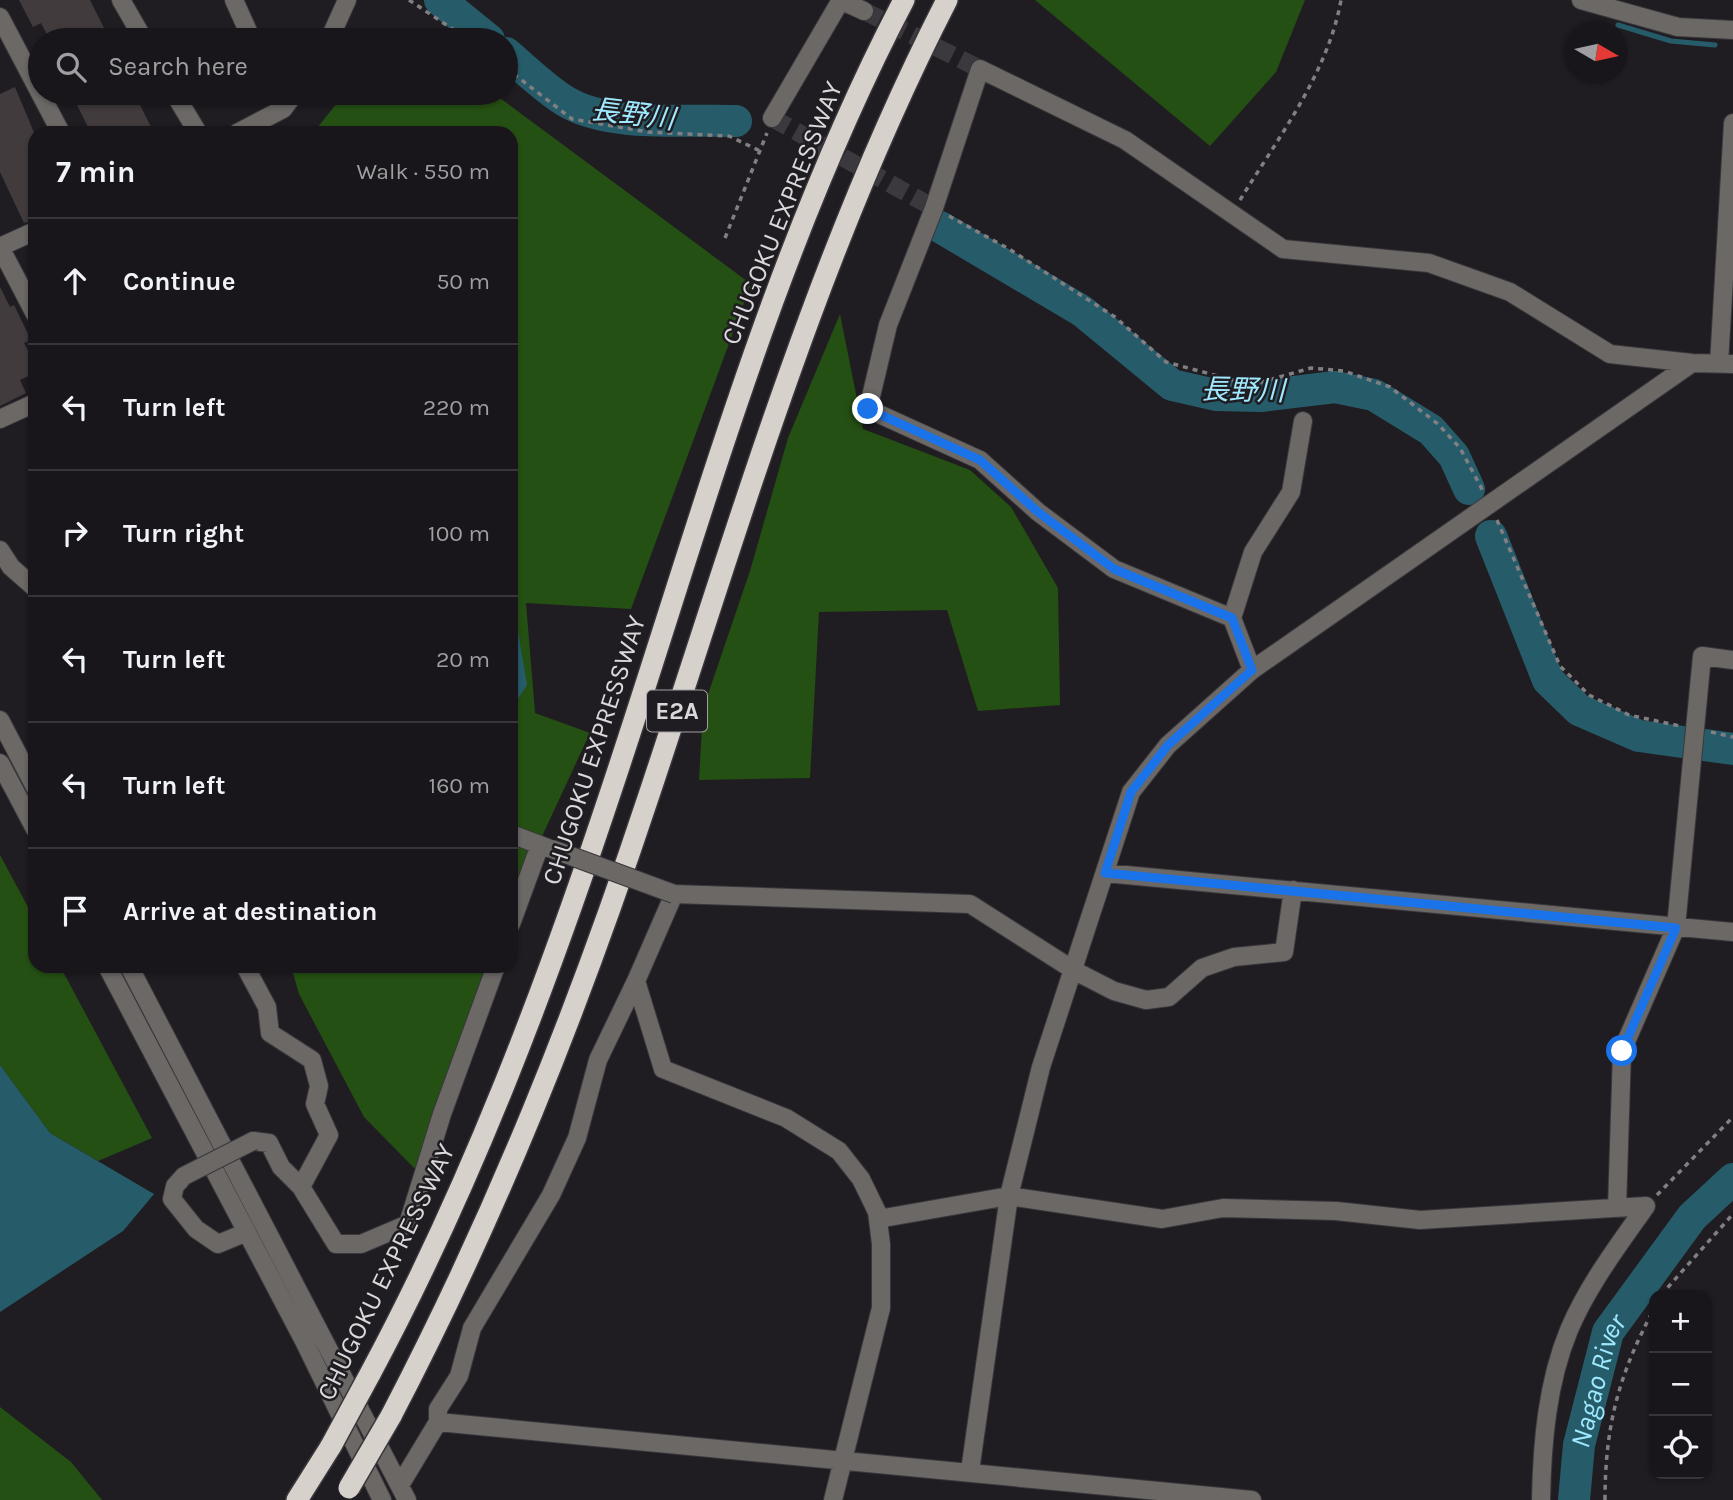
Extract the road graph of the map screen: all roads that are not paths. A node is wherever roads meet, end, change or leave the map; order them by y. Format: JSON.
{"nodes":[{"id":1,"x":121,"y":0,"type":"edge"},
{"id":2,"x":234,"y":0,"type":"edge"},
{"id":3,"x":347,"y":0,"type":"edge"},
{"id":4,"x":841,"y":0,"type":"edge"},
{"id":5,"x":904,"y":0,"type":"edge"},
{"id":6,"x":947,"y":0,"type":"edge"},
{"id":7,"x":1581,"y":0,"type":"edge"},
{"id":8,"x":864,"y":11,"type":"tunnel mouth"},
{"id":9,"x":0,"y":17,"type":"edge"},
{"id":10,"x":137,"y":28,"type":"edge"},
{"id":11,"x":247,"y":28,"type":"edge"},
{"id":12,"x":335,"y":28,"type":"edge"},
{"id":13,"x":1733,"y":30,"type":"edge"},
{"id":14,"x":28,"y":70,"type":"edge"},
{"id":15,"x":46,"y":105,"type":"edge"},
{"id":16,"x":181,"y":105,"type":"edge"},
{"id":17,"x":274,"y":105,"type":"edge"},
{"id":18,"x":772,"y":118,"type":"road end"},
{"id":19,"x":1733,"y":123,"type":"edge"},
{"id":20,"x":57,"y":126,"type":"edge"},
{"id":21,"x":194,"y":126,"type":"edge"},
{"id":22,"x":246,"y":126,"type":"edge"},
{"id":23,"x":28,"y":234,"type":"edge"},
{"id":24,"x":0,"y":247,"type":"edge"},
{"id":25,"x":28,"y":301,"type":"edge"},
{"id":26,"x":1692,"y":363,"type":"junction"},
{"id":27,"x":1726,"y":364,"type":"edge"},
{"id":28,"x":28,"y":406,"type":"edge"},
{"id":29,"x":0,"y":418,"type":"edge"},
{"id":30,"x":1303,"y":421,"type":"dead end"},
{"id":31,"x":0,"y":550,"type":"edge"},
{"id":32,"x":28,"y":582,"type":"edge"},
{"id":33,"x":1232,"y":618,"type":"junction"},
{"id":34,"x":1733,"y":660,"type":"edge"},
{"id":35,"x":1252,"y":670,"type":"junction"},
{"id":36,"x":0,"y":720,"type":"edge"},
{"id":37,"x":0,"y":763,"type":"edge"},
{"id":38,"x":28,"y":774,"type":"edge"},
{"id":39,"x":28,"y":816,"type":"edge"},
{"id":40,"x":518,"y":837,"type":"edge"},
{"id":41,"x":546,"y":847,"type":"junction"},
{"id":42,"x":1105,"y":873,"type":"junction"},
{"id":43,"x":1293,"y":890,"type":"junction"},
{"id":44,"x":674,"y":894,"type":"junction"},
{"id":45,"x":518,"y":909,"type":"edge"},
{"id":46,"x":1676,"y":928,"type":"junction"},
{"id":47,"x":1733,"y":932,"type":"edge"},
{"id":48,"x":1075,"y":971,"type":"junction"},
{"id":49,"x":111,"y":973,"type":"edge"},
{"id":50,"x":133,"y":973,"type":"edge"},
{"id":51,"x":249,"y":973,"type":"edge"},
{"id":52,"x":493,"y":973,"type":"edge"},
{"id":53,"x":636,"y":981,"type":"junction"},
{"id":54,"x":302,"y":1186,"type":"junction"},
{"id":55,"x":1009,"y":1196,"type":"junction"},
{"id":56,"x":1616,"y":1208,"type":"junction"},
{"id":57,"x":878,"y":1219,"type":"junction"},
{"id":58,"x":247,"y":1233,"type":"junction"},
{"id":59,"x":438,"y":1422,"type":"junction"},
{"id":60,"x":842,"y":1460,"type":"junction"},
{"id":61,"x":970,"y":1471,"type":"junction"},
{"id":62,"x":403,"y":1492,"type":"edge"},
{"id":63,"x":345,"y":1494,"type":"edge"},
{"id":64,"x":297,"y":1500,"type":"edge"},
{"id":65,"x":382,"y":1500,"type":"edge"},
{"id":66,"x":833,"y":1500,"type":"edge"},
{"id":67,"x":1252,"y":1500,"type":"edge"},
{"id":68,"x":1541,"y":1500,"type":"edge"}],
"edges":[{"from":1,"to":10,"type":"street"},
{"from":2,"to":11,"type":"street"},
{"from":3,"to":12,"type":"street"},
{"from":4,"to":8,"type":"street"},
{"from":4,"to":18,"type":"street"},
{"from":5,"to":64,"type":"highway","name":"CHUGOKU EXPRESSWAY","number":"E2A","bridge":true},
{"from":6,"to":63,"type":"highway","number":"E2A","bridge":true},
{"from":7,"to":13,"type":"street"},
{"from":9,"to":14,"type":"street"},
{"from":15,"to":20,"type":"street"},
{"from":16,"to":21,"type":"street"},
{"from":17,"to":22,"type":"street"},
{"from":19,"to":27,"type":"street"},
{"from":23,"to":24,"type":"street"},
{"from":24,"to":25,"type":"street"},
{"from":26,"to":27,"type":"street"},
{"from":26,"to":33,"type":"street"},
{"from":26,"to":35,"type":"street"},
{"from":28,"to":29,"type":"street"},
{"from":30,"to":33,"type":"street"},
{"from":31,"to":32,"type":"street"},
{"from":33,"to":35,"type":"street"},
{"from":34,"to":46,"type":"street"},
{"from":35,"to":42,"type":"street"},
{"from":36,"to":38,"type":"street"},
{"from":37,"to":39,"type":"street"},
{"from":40,"to":41,"type":"street"},
{"from":41,"to":44,"type":"street","bridge":true},
{"from":41,"to":45,"type":"street"},
{"from":42,"to":43,"type":"street"},
{"from":42,"to":48,"type":"street"},
{"from":43,"to":46,"type":"street"},
{"from":43,"to":48,"type":"street"},
{"from":44,"to":48,"type":"street"},
{"from":44,"to":53,"type":"street"},
{"from":46,"to":47,"type":"street"},
{"from":46,"to":56,"type":"street"},
{"from":48,"to":55,"type":"street"},
{"from":49,"to":58,"type":"street"},
{"from":50,"to":62,"type":"street"},
{"from":51,"to":54,"type":"street"},
{"from":52,"to":54,"type":"street"},
{"from":53,"to":57,"type":"street"},
{"from":53,"to":59,"type":"street"},
{"from":54,"to":58,"type":"street","bridge":true},
{"from":55,"to":56,"type":"street"},
{"from":55,"to":57,"type":"street"},
{"from":55,"to":61,"type":"street"},
{"from":56,"to":68,"type":"street"},
{"from":57,"to":60,"type":"street"},
{"from":58,"to":65,"type":"street"},
{"from":59,"to":60,"type":"street"},
{"from":59,"to":62,"type":"street"},
{"from":60,"to":61,"type":"street"},
{"from":60,"to":66,"type":"street"},
{"from":61,"to":67,"type":"street"}]}
